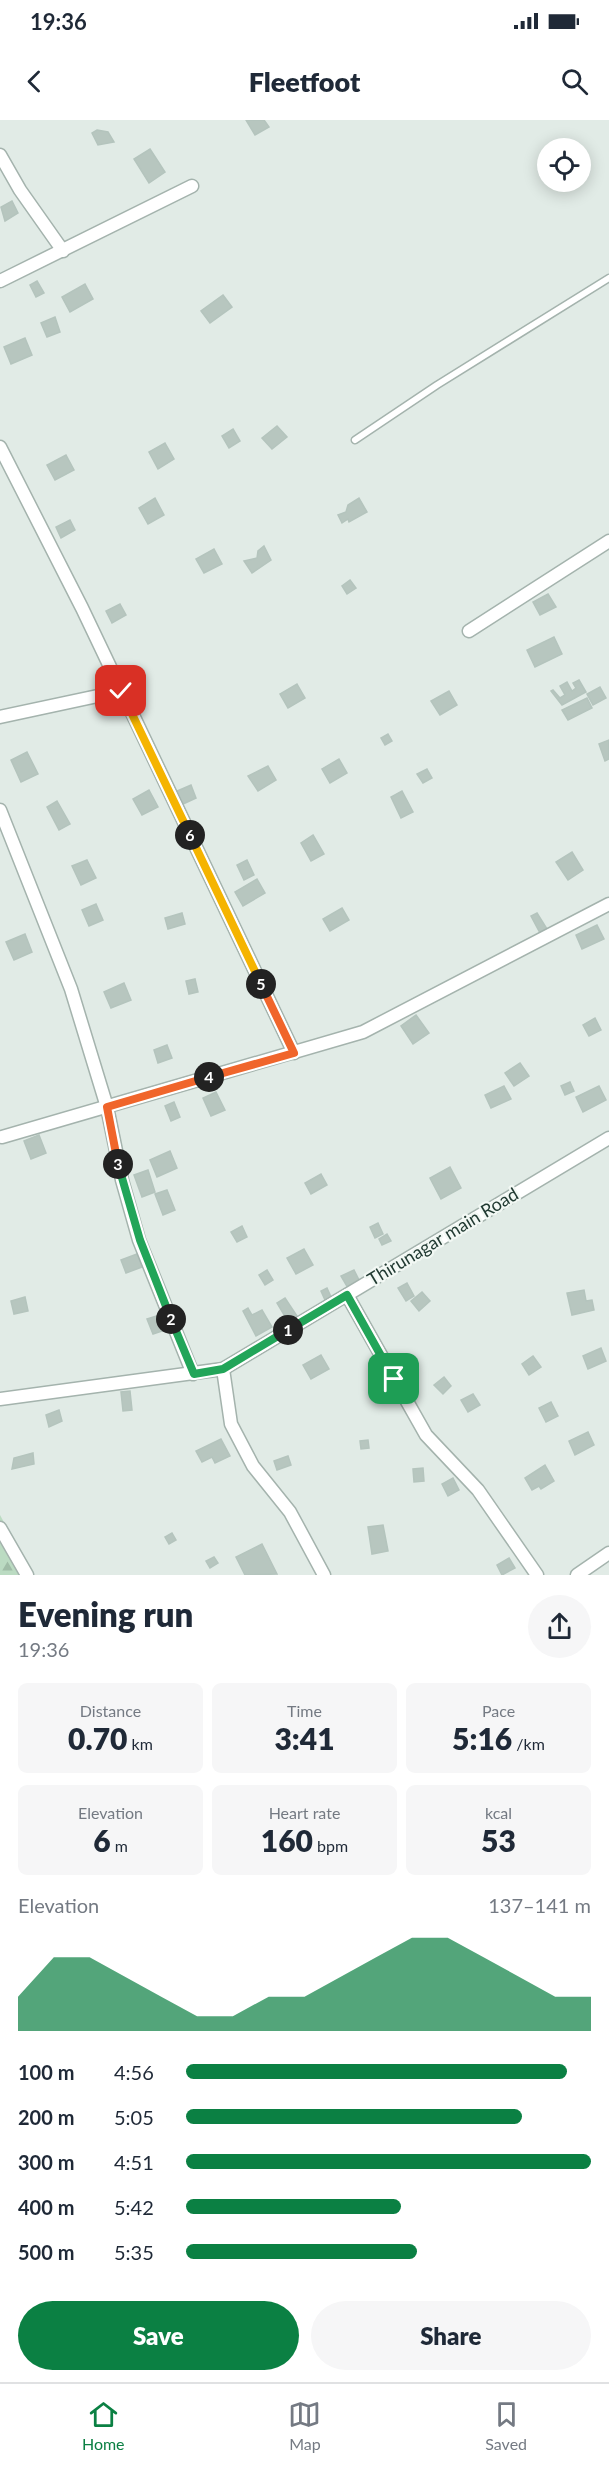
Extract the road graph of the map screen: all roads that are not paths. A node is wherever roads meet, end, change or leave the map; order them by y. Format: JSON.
{"nodes":[{"id":1,"x":0,"y":155,"type":"edge"},
{"id":2,"x":192,"y":186,"type":"dead end"},
{"id":3,"x":63,"y":251,"type":"junction"},
{"id":4,"x":609,"y":278,"type":"edge"},
{"id":5,"x":0,"y":281,"type":"edge"},
{"id":6,"x":355,"y":440,"type":"dead end"},
{"id":7,"x":0,"y":447,"type":"edge"},
{"id":8,"x":609,"y":541,"type":"edge"},
{"id":9,"x":469,"y":631,"type":"dead end"},
{"id":10,"x":121,"y":691,"type":"junction"},
{"id":11,"x":0,"y":717,"type":"edge"},
{"id":12,"x":0,"y":810,"type":"edge"},
{"id":13,"x":609,"y":904,"type":"edge"},
{"id":14,"x":294,"y":1053,"type":"junction"},
{"id":15,"x":107,"y":1107,"type":"junction"},
{"id":16,"x":2,"y":1137,"type":"dead end"},
{"id":17,"x":609,"y":1138,"type":"edge"},
{"id":18,"x":347,"y":1295,"type":"junction"},
{"id":19,"x":223,"y":1369,"type":"junction"},
{"id":20,"x":194,"y":1374,"type":"junction"},
{"id":21,"x":0,"y":1400,"type":"edge"},
{"id":22,"x":0,"y":1528,"type":"edge"},
{"id":23,"x":609,"y":1553,"type":"edge"},
{"id":24,"x":27,"y":1575,"type":"edge"},
{"id":25,"x":324,"y":1575,"type":"edge"},
{"id":26,"x":537,"y":1575,"type":"edge"},
{"id":27,"x":577,"y":1575,"type":"edge"}],
"edges":[{"from":1,"to":3,"type":"street"},
{"from":2,"to":3,"type":"street"},
{"from":3,"to":5,"type":"street"},
{"from":4,"to":6,"type":"lane"},
{"from":7,"to":10,"type":"street"},
{"from":8,"to":9,"type":"street"},
{"from":10,"to":11,"type":"street"},
{"from":10,"to":14,"type":"street"},
{"from":12,"to":15,"type":"street"},
{"from":13,"to":14,"type":"street"},
{"from":14,"to":15,"type":"street"},
{"from":15,"to":16,"type":"street"},
{"from":15,"to":20,"type":"street"},
{"from":17,"to":18,"type":"street","name":"Thirunagar main Road"},
{"from":18,"to":19,"type":"street","name":"Thirunagar main Road"},
{"from":18,"to":26,"type":"street"},
{"from":19,"to":20,"type":"street","name":"Thirunagar main Road"},
{"from":19,"to":25,"type":"street"},
{"from":20,"to":21,"type":"street","name":"Thirunagar main Road"},
{"from":22,"to":24,"type":"street"},
{"from":23,"to":27,"type":"street"}]}
